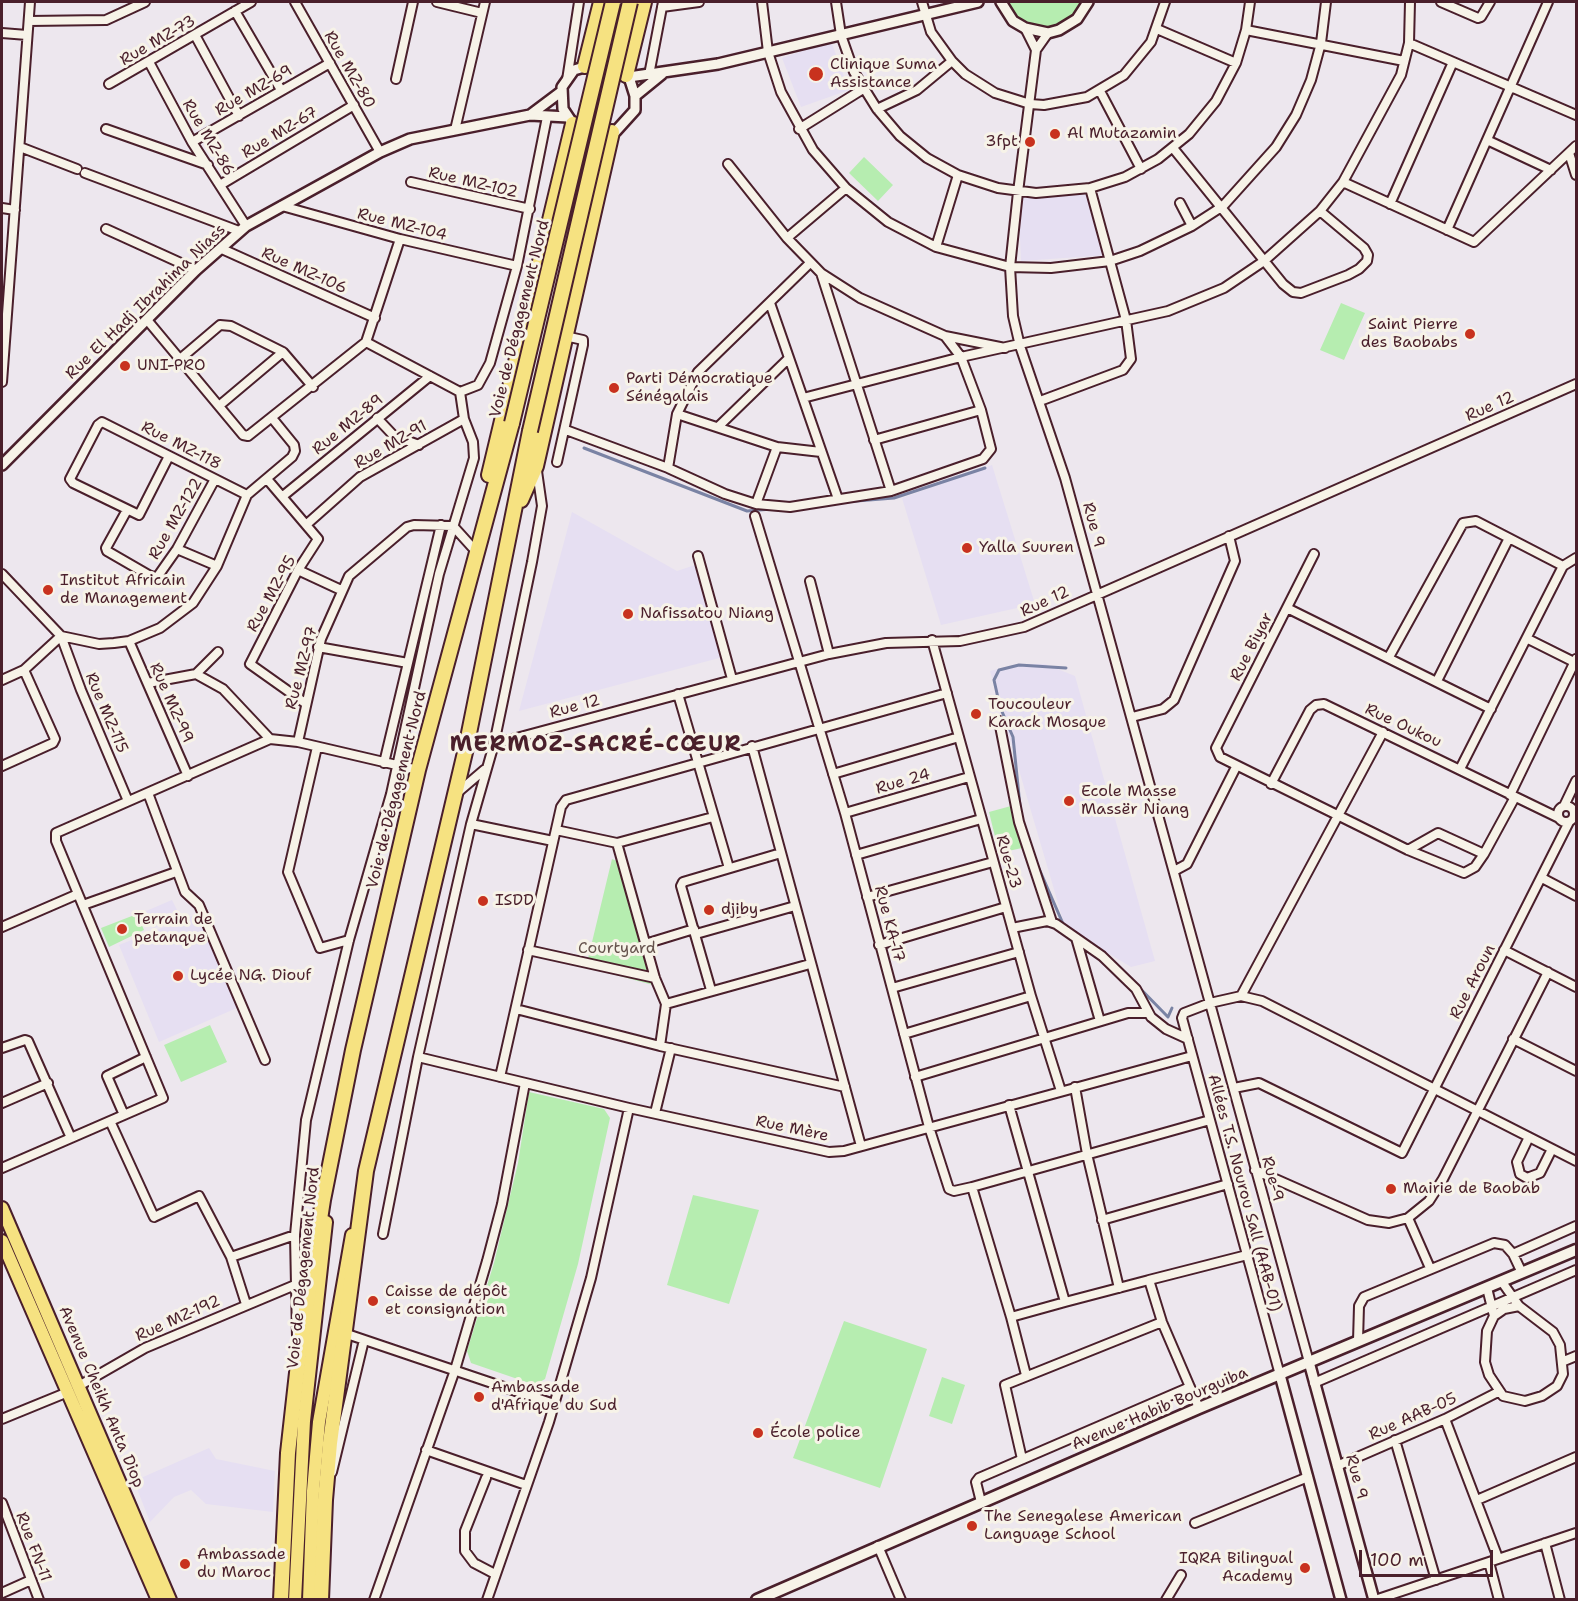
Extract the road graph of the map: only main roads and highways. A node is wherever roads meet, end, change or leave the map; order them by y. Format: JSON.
{"nodes":[{"id":1,"x":601,"y":2,"type":"edge"},
{"id":2,"x":613,"y":2,"type":"edge"},
{"id":3,"x":630,"y":2,"type":"edge"},
{"id":4,"x":644,"y":2,"type":"edge"},
{"id":5,"x":585,"y":66,"type":"road end"},
{"id":6,"x":628,"y":76,"type":"road end"},
{"id":7,"x":571,"y":120,"type":"road end"},
{"id":8,"x":612,"y":132,"type":"road end"},
{"id":9,"x":513,"y":516,"type":"junction"},
{"id":10,"x":469,"y":586,"type":"junction"},
{"id":11,"x":332,"y":1165,"type":"junction"},
{"id":12,"x":366,"y":1171,"type":"junction"},
{"id":13,"x":2,"y":1208,"type":"edge"},
{"id":14,"x":2,"y":1241,"type":"edge"},
{"id":15,"x":1576,"y":1250,"type":"edge"},
{"id":16,"x":72,"y":1390,"type":"junction"},
{"id":17,"x":158,"y":1599,"type":"edge"},
{"id":18,"x":170,"y":1599,"type":"edge"},
{"id":19,"x":281,"y":1599,"type":"edge"},
{"id":20,"x":295,"y":1599,"type":"edge"},
{"id":21,"x":309,"y":1599,"type":"edge"},
{"id":22,"x":321,"y":1599,"type":"edge"},
{"id":23,"x":758,"y":1599,"type":"edge"}],
"edges":[{"from":1,"to":5,"type":"highway"},
{"from":2,"to":10,"type":"highway","name":"Voie de Dégagement Nord","bridge":true},
{"from":3,"to":9,"type":"highway","name":"Voie de Dégagement Nord","bridge":true},
{"from":4,"to":6,"type":"highway"},
{"from":7,"to":10,"type":"highway"},
{"from":8,"to":9,"type":"highway"},
{"from":9,"to":12,"type":"highway","name":"Voie de Dégagement Nord"},
{"from":10,"to":11,"type":"highway","name":"Voie de Dégagement Nord"},
{"from":11,"to":19,"type":"highway"},
{"from":11,"to":20,"type":"main road","name":"Voie de Dégagement Nord"},
{"from":12,"to":21,"type":"main road","name":"Voie de Dégagement Nord"},
{"from":12,"to":22,"type":"highway"},
{"from":13,"to":16,"type":"main road","name":"Avenue Cheikh Anta Diop"},
{"from":14,"to":16,"type":"main road","name":"Avenue Cheikh Anta Diop"},
{"from":15,"to":23,"type":"main road","name":"Avenue Habib Bourguiba"},
{"from":16,"to":17,"type":"main road","name":"Avenue Cheikh Anta Diop"},
{"from":16,"to":18,"type":"main road","name":"Avenue Cheikh Anta Diop"}]}
